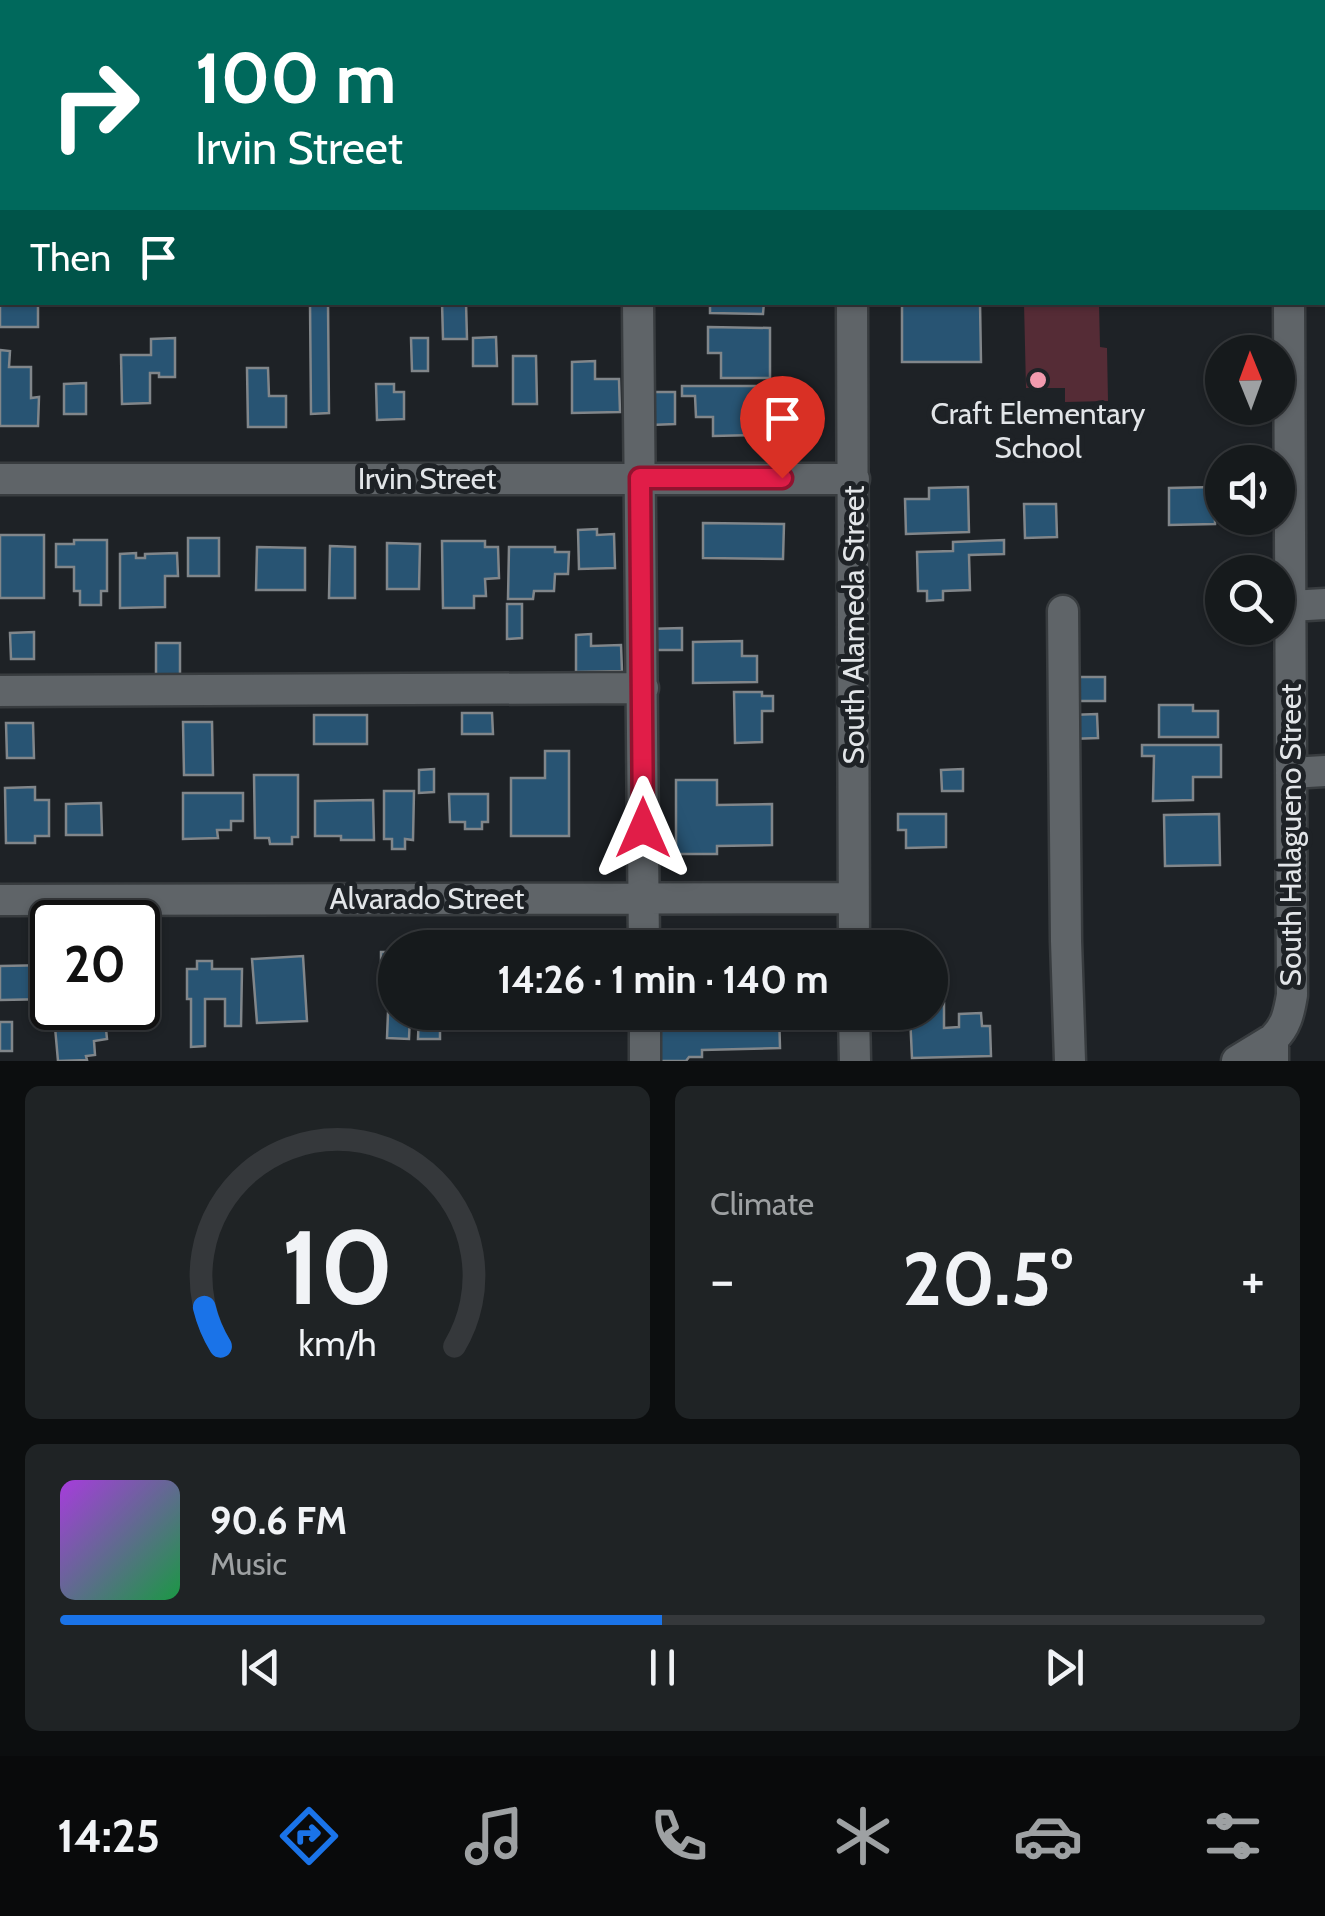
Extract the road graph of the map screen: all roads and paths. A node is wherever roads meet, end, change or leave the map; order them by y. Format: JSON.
{"nodes":[{"id":1,"x":638,"y":305,"type":"edge"},
{"id":2,"x":852,"y":305,"type":"edge"},
{"id":3,"x":1289,"y":305,"type":"edge"},
{"id":4,"x":640,"y":478,"type":"junction"},
{"id":5,"x":854,"y":478,"type":"junction"},
{"id":6,"x":0,"y":479,"type":"edge"},
{"id":7,"x":1291,"y":555,"type":"edge"},
{"id":8,"x":1325,"y":604,"type":"edge"},
{"id":9,"x":1295,"y":606,"type":"edge"},
{"id":10,"x":1063,"y":611,"type":"dead end"},
{"id":11,"x":1291,"y":645,"type":"edge"},
{"id":12,"x":643,"y":688,"type":"junction"},
{"id":13,"x":0,"y":692,"type":"edge"},
{"id":14,"x":1325,"y":771,"type":"edge"},
{"id":15,"x":1291,"y":772,"type":"junction"},
{"id":16,"x":854,"y":898,"type":"junction"},
{"id":17,"x":644,"y":899,"type":"junction"},
{"id":18,"x":0,"y":900,"type":"edge"},
{"id":19,"x":644,"y":930,"type":"edge"},
{"id":20,"x":854,"y":930,"type":"edge"},
{"id":21,"x":645,"y":1030,"type":"edge"},
{"id":22,"x":854,"y":1030,"type":"edge"},
{"id":23,"x":1273,"y":1050,"type":"edge"},
{"id":24,"x":646,"y":1061,"type":"edge"},
{"id":25,"x":854,"y":1061,"type":"edge"},
{"id":26,"x":1070,"y":1061,"type":"edge"},
{"id":27,"x":1237,"y":1061,"type":"edge"}],
"edges":[{"from":1,"to":4,"type":"street"},
{"from":2,"to":5,"type":"street","name":"South Alameda Street"},
{"from":3,"to":7,"type":"street","name":"South Halagueno Street"},
{"from":4,"to":5,"type":"street","name":"Irvin Street"},
{"from":4,"to":6,"type":"street","name":"Irvin Street"},
{"from":4,"to":12,"type":"street"},
{"from":5,"to":16,"type":"street","name":"South Alameda Street"},
{"from":8,"to":9,"type":"street"},
{"from":10,"to":26,"type":"street"},
{"from":11,"to":15,"type":"street","name":"South Halagueno Street"},
{"from":12,"to":13,"type":"street"},
{"from":12,"to":17,"type":"street"},
{"from":14,"to":15,"type":"street"},
{"from":15,"to":23,"type":"street","name":"South Halagueno Street"},
{"from":16,"to":17,"type":"street","name":"Alvarado Street"},
{"from":16,"to":20,"type":"street","name":"South Alameda Street"},
{"from":17,"to":18,"type":"street","name":"Alvarado Street"},
{"from":17,"to":19,"type":"street"},
{"from":21,"to":24,"type":"street"},
{"from":22,"to":25,"type":"street"},
{"from":23,"to":27,"type":"street"}]}
